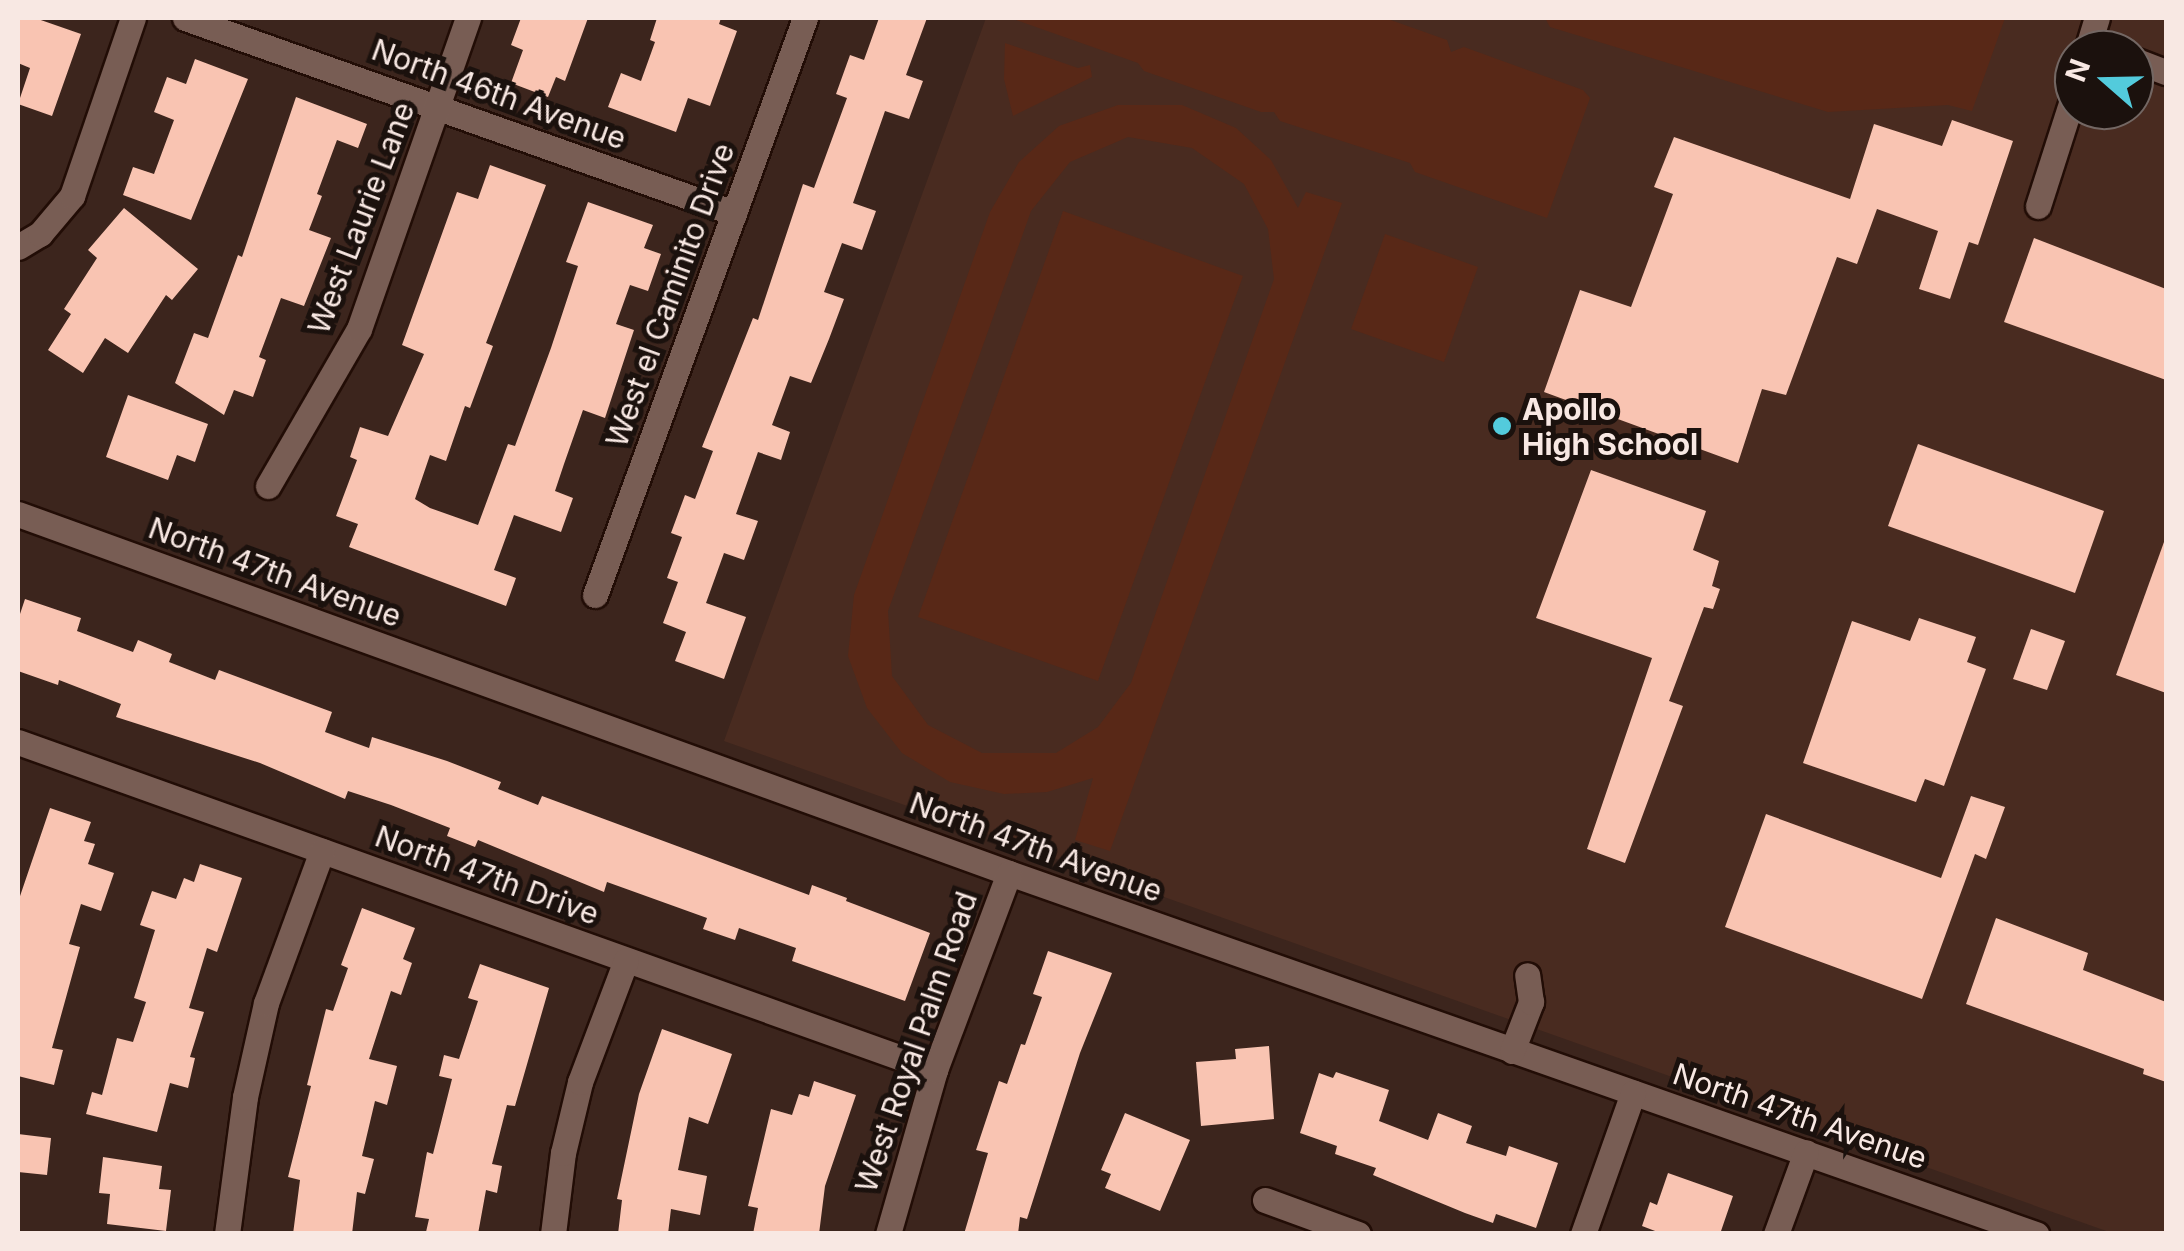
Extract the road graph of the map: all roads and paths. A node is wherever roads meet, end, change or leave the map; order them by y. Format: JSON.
{"nodes":[{"id":1,"x":133,"y":18,"type":"edge"},
{"id":2,"x":185,"y":18,"type":"edge"},
{"id":3,"x":468,"y":18,"type":"edge"},
{"id":4,"x":805,"y":18,"type":"edge"},
{"id":5,"x":438,"y":106,"type":"junction"},
{"id":6,"x":2062,"y":130,"type":"edge"},
{"id":7,"x":2038,"y":206,"type":"dead end"},
{"id":8,"x":734,"y":213,"type":"junction"},
{"id":9,"x":18,"y":247,"type":"edge"},
{"id":10,"x":268,"y":486,"type":"dead end"},
{"id":11,"x":18,"y":514,"type":"edge"},
{"id":12,"x":595,"y":596,"type":"dead end"},
{"id":13,"x":18,"y":742,"type":"edge"},
{"id":14,"x":322,"y":851,"type":"junction"},
{"id":15,"x":1009,"y":873,"type":"junction"},
{"id":16,"x":626,"y":960,"type":"junction"},
{"id":17,"x":1526,"y":975,"type":"dead end"},
{"id":18,"x":1512,"y":1052,"type":"junction"},
{"id":19,"x":935,"y":1070,"type":"junction"},
{"id":20,"x":1633,"y":1093,"type":"junction"},
{"id":21,"x":1806,"y":1152,"type":"junction"},
{"id":22,"x":1265,"y":1200,"type":"dead end"},
{"id":23,"x":227,"y":1234,"type":"edge"},
{"id":24,"x":553,"y":1234,"type":"edge"},
{"id":25,"x":888,"y":1234,"type":"edge"},
{"id":26,"x":1358,"y":1234,"type":"edge"},
{"id":27,"x":1582,"y":1234,"type":"edge"},
{"id":28,"x":1776,"y":1234,"type":"edge"},
{"id":29,"x":2036,"y":1234,"type":"edge"}],
"edges":[{"from":1,"to":9,"type":"street"},
{"from":2,"to":5,"type":"street","name":"North 46th Avenue"},
{"from":3,"to":5,"type":"street","name":"West Laurie Lane"},
{"from":4,"to":8,"type":"street","name":"West el Caminito Drive"},
{"from":5,"to":8,"type":"street","name":"North 46th Avenue"},
{"from":5,"to":10,"type":"street","name":"West Laurie Lane"},
{"from":6,"to":7,"type":"street"},
{"from":8,"to":12,"type":"street","name":"West el Caminito Drive"},
{"from":11,"to":15,"type":"street","name":"North 47th Avenue"},
{"from":13,"to":14,"type":"street","name":"North 47th Drive"},
{"from":14,"to":16,"type":"street","name":"North 47th Drive"},
{"from":14,"to":23,"type":"street"},
{"from":15,"to":18,"type":"street","name":"North 47th Avenue"},
{"from":15,"to":19,"type":"street","name":"West Royal Palm Road"},
{"from":16,"to":19,"type":"street","name":"North 47th Drive"},
{"from":16,"to":24,"type":"street"},
{"from":17,"to":18,"type":"street"},
{"from":18,"to":20,"type":"street","name":"North 47th Avenue"},
{"from":19,"to":25,"type":"street","name":"West Royal Palm Road"},
{"from":20,"to":21,"type":"street","name":"North 47th Avenue"},
{"from":20,"to":27,"type":"street"},
{"from":21,"to":28,"type":"street"},
{"from":21,"to":29,"type":"street","name":"North 47th Avenue"},
{"from":22,"to":26,"type":"street"}]}
